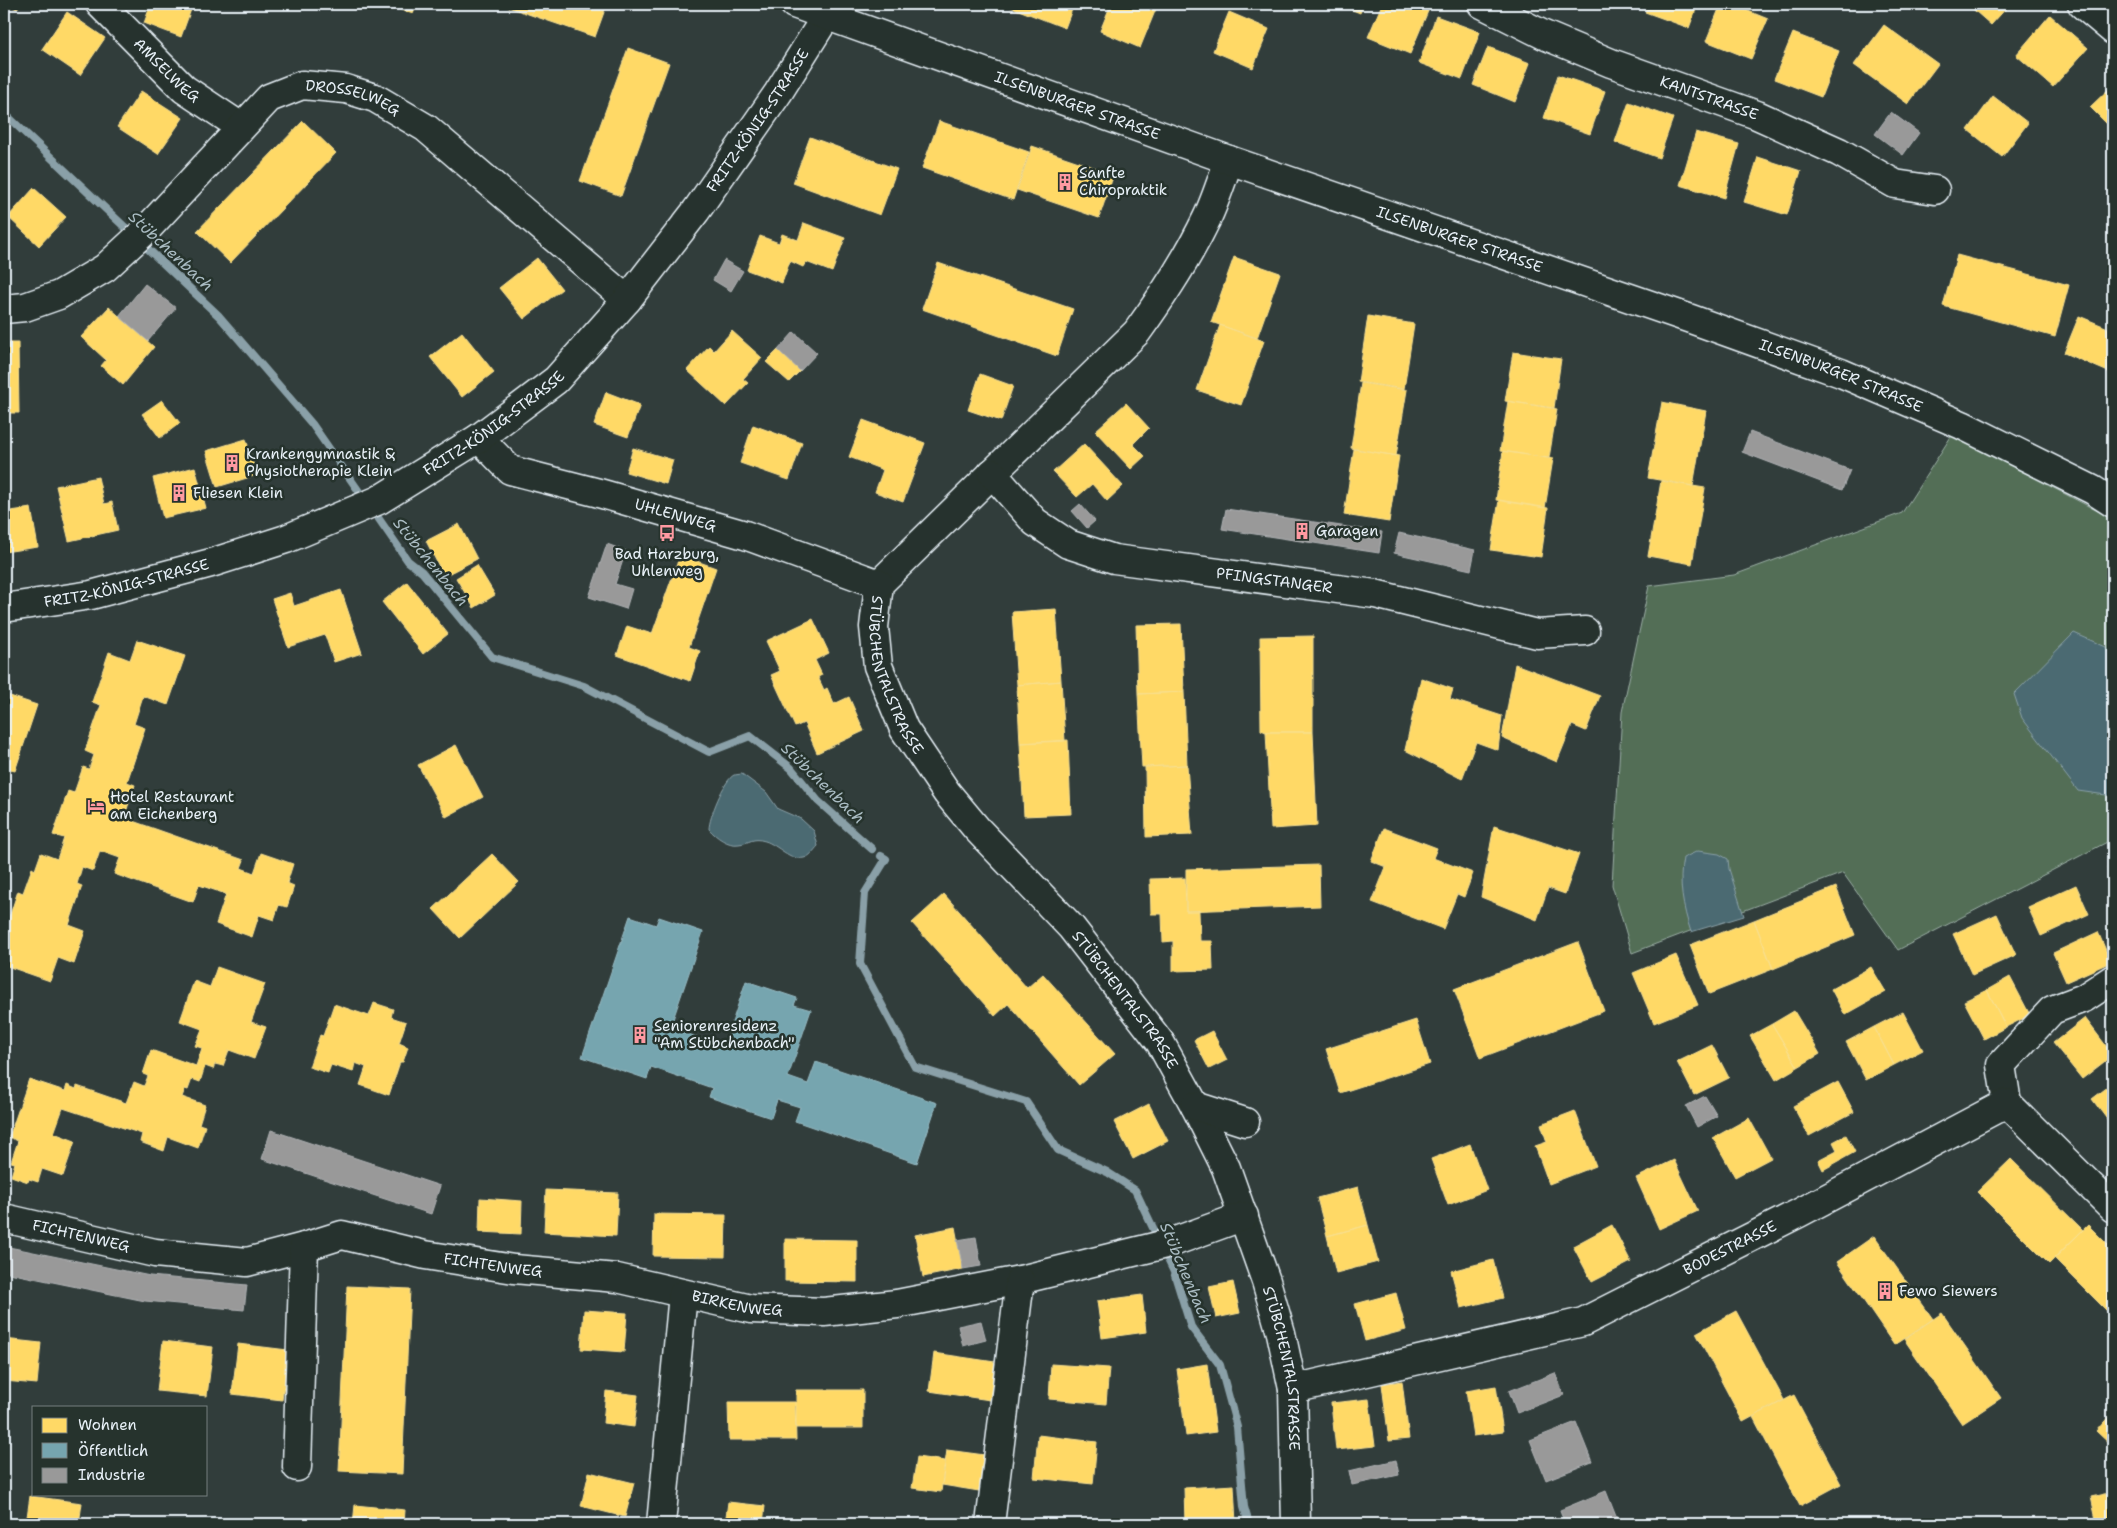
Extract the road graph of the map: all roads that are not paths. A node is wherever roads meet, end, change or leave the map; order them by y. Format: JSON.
{"nodes":[{"id":1,"x":100,"y":4,"type":"edge"},
{"id":2,"x":794,"y":4,"type":"edge"},
{"id":3,"x":1482,"y":4,"type":"edge"},
{"id":4,"x":2082,"y":4,"type":"edge"},
{"id":5,"x":827,"y":15,"type":"junction"},
{"id":6,"x":2113,"y":30,"type":"edge"},
{"id":7,"x":241,"y":127,"type":"junction"},
{"id":8,"x":1229,"y":160,"type":"junction"},
{"id":9,"x":1935,"y":190,"type":"dead end"},
{"id":10,"x":627,"y":300,"type":"junction"},
{"id":11,"x":4,"y":309,"type":"edge"},
{"id":12,"x":479,"y":438,"type":"junction"},
{"id":13,"x":992,"y":473,"type":"junction"},
{"id":14,"x":2113,"y":503,"type":"edge"},
{"id":15,"x":879,"y":584,"type":"junction"},
{"id":16,"x":4,"y":608,"type":"edge"},
{"id":17,"x":1585,"y":631,"type":"dead end"},
{"id":18,"x":2113,"y":979,"type":"edge"},
{"id":19,"x":2007,"y":1103,"type":"junction"},
{"id":20,"x":1195,"y":1106,"type":"junction"},
{"id":21,"x":1245,"y":1122,"type":"dead end"},
{"id":22,"x":2113,"y":1208,"type":"edge"},
{"id":23,"x":1244,"y":1216,"type":"junction"},
{"id":24,"x":4,"y":1218,"type":"edge"},
{"id":25,"x":304,"y":1247,"type":"junction"},
{"id":26,"x":1020,"y":1280,"type":"junction"},
{"id":27,"x":683,"y":1294,"type":"junction"},
{"id":28,"x":1293,"y":1389,"type":"junction"},
{"id":29,"x":297,"y":1467,"type":"dead end"},
{"id":30,"x":661,"y":1524,"type":"edge"},
{"id":31,"x":990,"y":1524,"type":"edge"},
{"id":32,"x":1296,"y":1524,"type":"edge"}],
"edges":[{"from":1,"to":7,"type":"street","name":"AMSELWEG"},
{"from":2,"to":5,"type":"street","name":"ILSENBURGER STRASSE"},
{"from":3,"to":9,"type":"street","name":"KANTSTRASSE"},
{"from":4,"to":6,"type":"street"},
{"from":5,"to":8,"type":"street","name":"ILSENBURGER STRASSE"},
{"from":5,"to":10,"type":"street","name":"FRITZ-KÖNIG-STRASSE"},
{"from":7,"to":10,"type":"street","name":"DROSSELWEG"},
{"from":7,"to":11,"type":"street","name":"DROSSELWEG"},
{"from":8,"to":13,"type":"street","name":"STÜBCHENTALSTRASSE"},
{"from":8,"to":14,"type":"street","name":"ILSENBURGER STRASSE"},
{"from":10,"to":12,"type":"street","name":"FRITZ-KÖNIG-STRASSE"},
{"from":12,"to":15,"type":"street","name":"UHLENWEG"},
{"from":12,"to":16,"type":"street","name":"FRITZ-KÖNIG-STRASSE"},
{"from":13,"to":15,"type":"street","name":"STÜBCHENTALSTRASSE"},
{"from":13,"to":17,"type":"street","name":"PFINGSTANGER"},
{"from":15,"to":20,"type":"street","name":"STÜBCHENTALSTRASSE"},
{"from":18,"to":19,"type":"street"},
{"from":19,"to":22,"type":"street"},
{"from":19,"to":28,"type":"street","name":"BODESTRASSE"},
{"from":20,"to":21,"type":"street"},
{"from":20,"to":23,"type":"street","name":"STÜBCHENTALSTRASSE"},
{"from":23,"to":26,"type":"street","name":"BIRKENWEG"},
{"from":23,"to":28,"type":"street","name":"STÜBCHENTALSTRASSE"},
{"from":24,"to":25,"type":"street","name":"FICHTENWEG"},
{"from":25,"to":27,"type":"street","name":"FICHTENWEG"},
{"from":25,"to":29,"type":"street"},
{"from":26,"to":27,"type":"street","name":"BIRKENWEG"},
{"from":26,"to":31,"type":"street"},
{"from":27,"to":30,"type":"street","name":"BIRKENWEG"},
{"from":28,"to":32,"type":"street","name":"STÜBCHENTALSTRASSE"}]}
